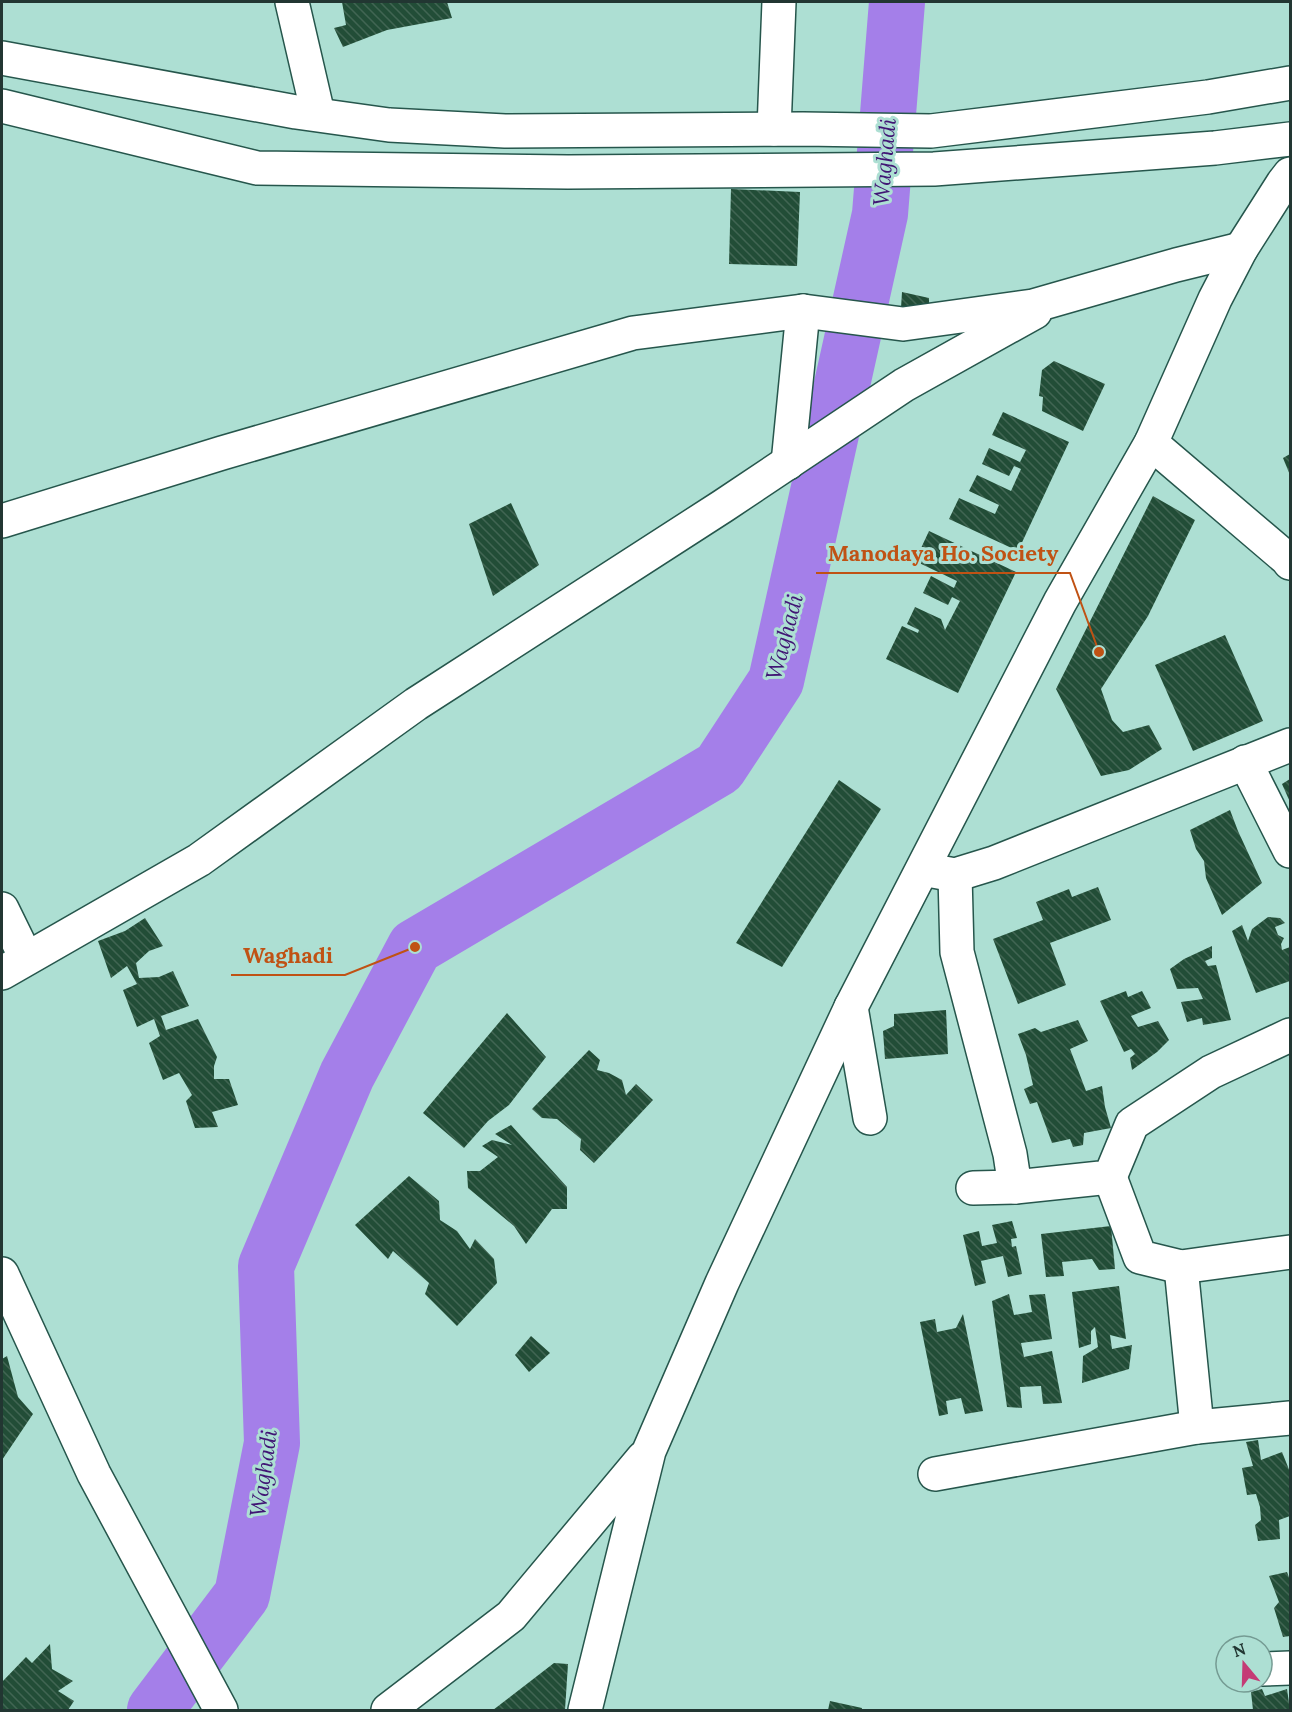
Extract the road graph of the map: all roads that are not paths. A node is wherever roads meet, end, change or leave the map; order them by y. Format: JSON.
{"nodes":[{"id":1,"x":292,"y":2,"type":"edge"},
{"id":2,"x":779,"y":2,"type":"edge"},
{"id":3,"x":2,"y":58,"type":"edge"},
{"id":4,"x":1290,"y":83,"type":"edge"},
{"id":5,"x":2,"y":106,"type":"edge"},
{"id":6,"x":318,"y":114,"type":"junction"},
{"id":7,"x":788,"y":129,"type":"junction"},
{"id":8,"x":1290,"y":139,"type":"edge"},
{"id":9,"x":1290,"y":174,"type":"edge"},
{"id":10,"x":1241,"y":249,"type":"junction"},
{"id":11,"x":1061,"y":298,"type":"junction"},
{"id":12,"x":803,"y":311,"type":"junction"},
{"id":13,"x":1152,"y":443,"type":"junction"},
{"id":14,"x":797,"y":457,"type":"junction"},
{"id":15,"x":2,"y":521,"type":"edge"},
{"id":16,"x":1290,"y":563,"type":"edge"},
{"id":17,"x":1290,"y":745,"type":"edge"},
{"id":18,"x":1245,"y":762,"type":"junction"},
{"id":19,"x":1290,"y":851,"type":"edge"},
{"id":20,"x":922,"y":869,"type":"junction"},
{"id":21,"x":955,"y":875,"type":"junction"},
{"id":22,"x":2,"y":909,"type":"edge"},
{"id":23,"x":14,"y":966,"type":"edge"},
{"id":24,"x":851,"y":1007,"type":"junction"},
{"id":25,"x":1290,"y":1035,"type":"edge"},
{"id":26,"x":870,"y":1118,"type":"dead end"},
{"id":27,"x":1110,"y":1176,"type":"junction"},
{"id":28,"x":1015,"y":1187,"type":"junction"},
{"id":29,"x":974,"y":1188,"type":"dead end"},
{"id":30,"x":1290,"y":1252,"type":"edge"},
{"id":31,"x":1181,"y":1268,"type":"junction"},
{"id":32,"x":2,"y":1274,"type":"edge"},
{"id":33,"x":1290,"y":1418,"type":"edge"},
{"id":34,"x":1197,"y":1427,"type":"junction"},
{"id":35,"x":649,"y":1451,"type":"junction"},
{"id":36,"x":935,"y":1474,"type":"dead end"},
{"id":37,"x":1290,"y":1668,"type":"edge"},
{"id":38,"x":1274,"y":1669,"type":"edge"},
{"id":39,"x":221,"y":1710,"type":"edge"},
{"id":40,"x":388,"y":1710,"type":"edge"},
{"id":41,"x":585,"y":1710,"type":"edge"}],
"edges":[{"from":1,"to":6,"type":"street"},
{"from":2,"to":7,"type":"street"},
{"from":3,"to":6,"type":"street"},
{"from":4,"to":7,"type":"street"},
{"from":5,"to":8,"type":"street"},
{"from":6,"to":7,"type":"street"},
{"from":9,"to":10,"type":"street"},
{"from":10,"to":11,"type":"street"},
{"from":10,"to":13,"type":"street"},
{"from":11,"to":12,"type":"street"},
{"from":11,"to":14,"type":"street"},
{"from":12,"to":14,"type":"street"},
{"from":12,"to":15,"type":"street"},
{"from":13,"to":16,"type":"street"},
{"from":13,"to":20,"type":"street"},
{"from":14,"to":23,"type":"street"},
{"from":17,"to":18,"type":"street"},
{"from":18,"to":19,"type":"street"},
{"from":18,"to":21,"type":"street"},
{"from":20,"to":21,"type":"street"},
{"from":20,"to":24,"type":"street"},
{"from":21,"to":28,"type":"street"},
{"from":22,"to":23,"type":"street"},
{"from":24,"to":26,"type":"street"},
{"from":24,"to":35,"type":"street"},
{"from":25,"to":27,"type":"street"},
{"from":27,"to":28,"type":"street"},
{"from":27,"to":31,"type":"street"},
{"from":28,"to":29,"type":"street"},
{"from":30,"to":31,"type":"street"},
{"from":31,"to":34,"type":"street"},
{"from":32,"to":39,"type":"street"},
{"from":33,"to":34,"type":"street"},
{"from":34,"to":36,"type":"street"},
{"from":35,"to":40,"type":"street"},
{"from":35,"to":41,"type":"street"},
{"from":37,"to":38,"type":"street"}]}
